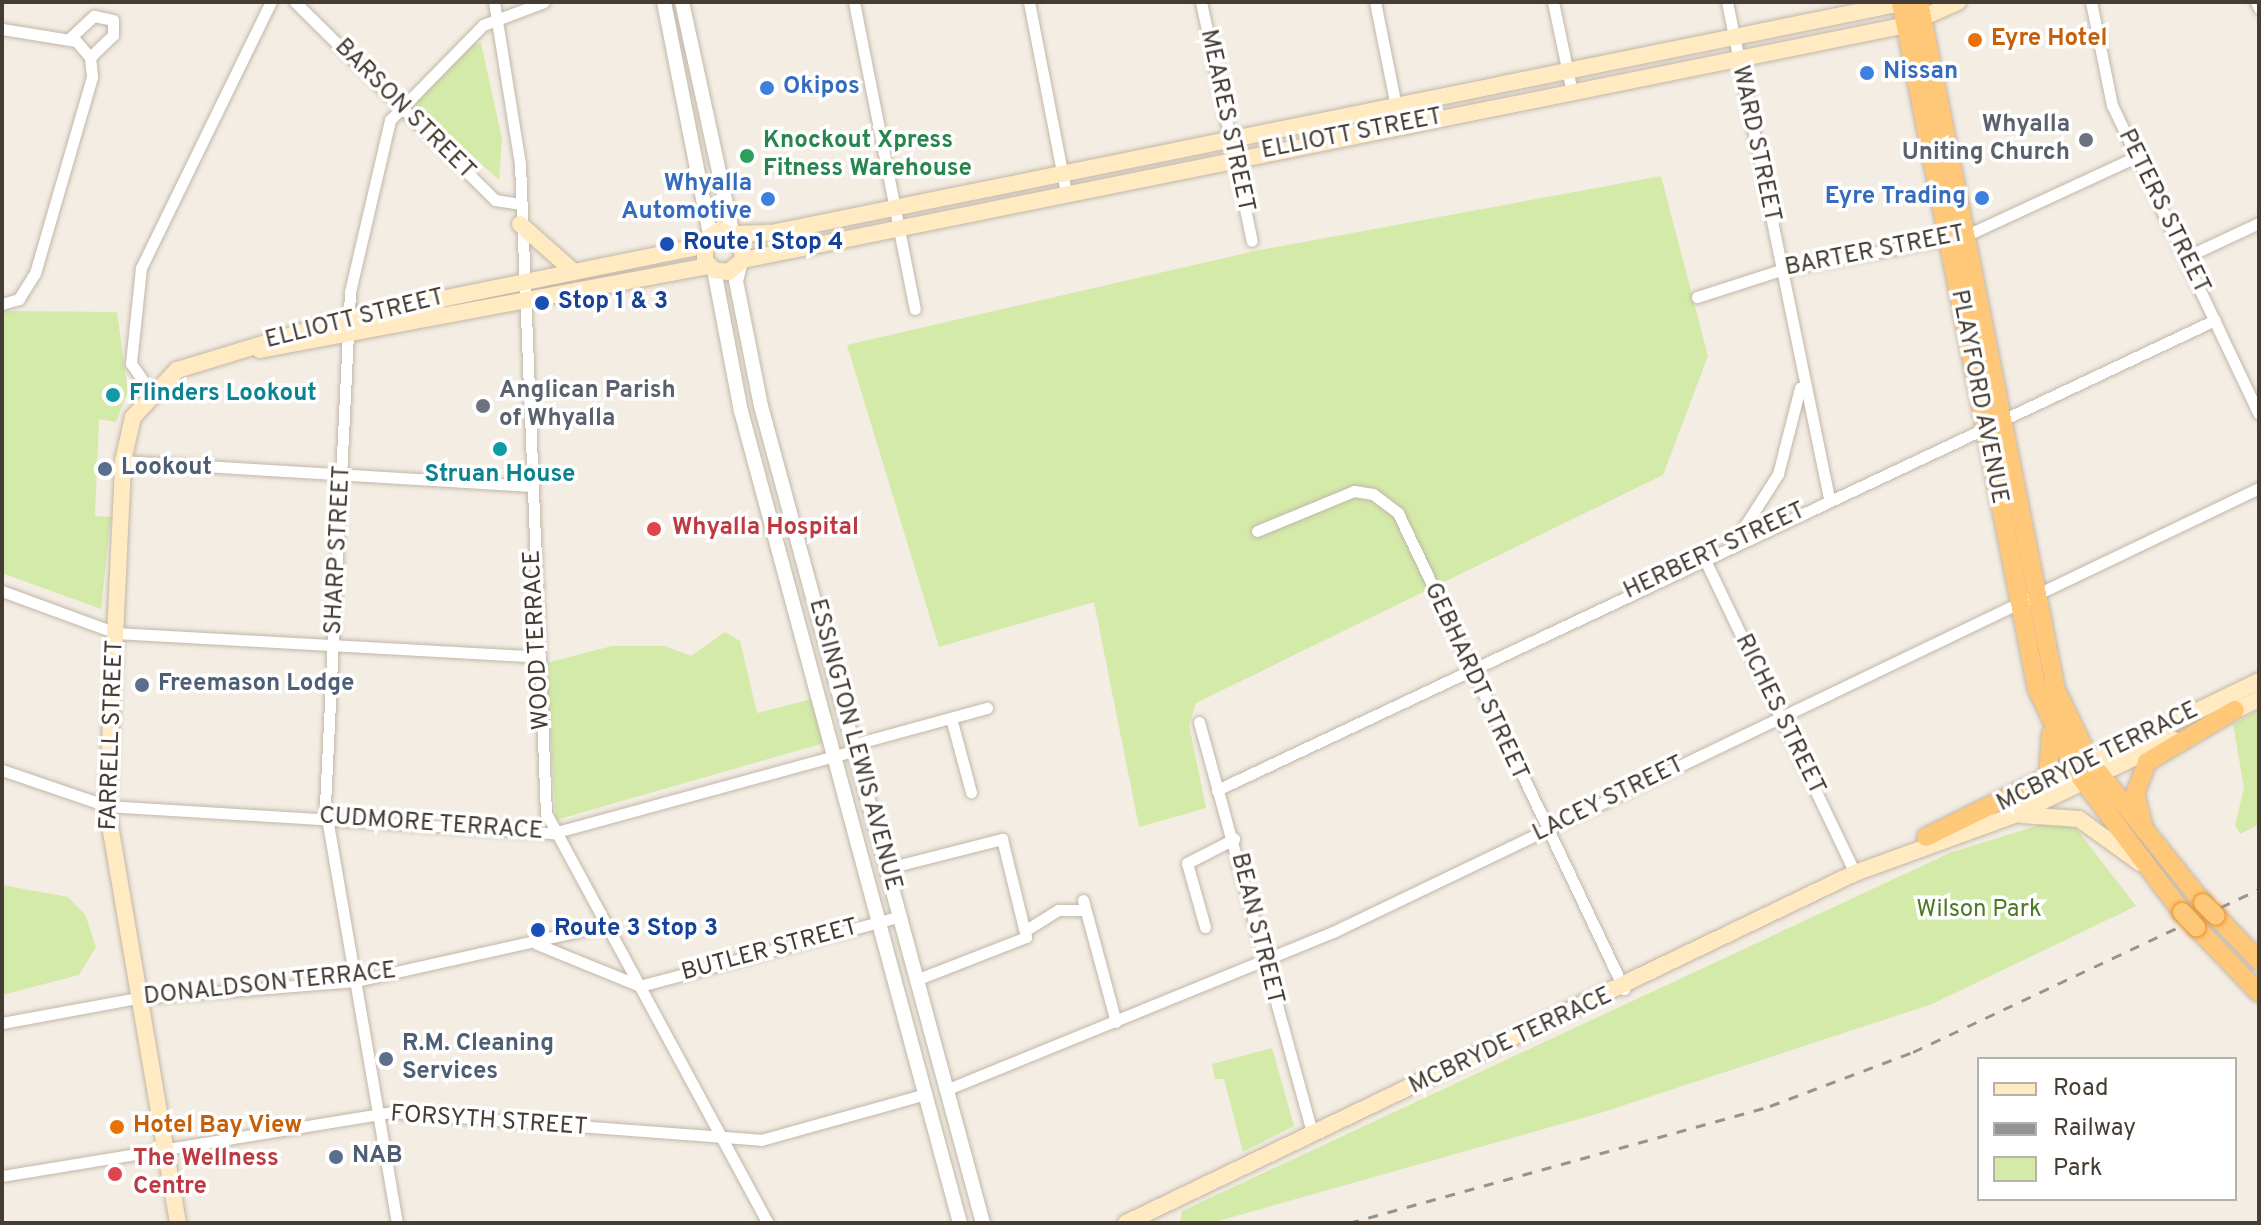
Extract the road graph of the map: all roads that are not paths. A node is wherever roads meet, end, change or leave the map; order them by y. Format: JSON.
{"nodes":[{"id":1,"x":271,"y":2,"type":"edge"},
{"id":2,"x":295,"y":2,"type":"edge"},
{"id":3,"x":494,"y":2,"type":"edge"},
{"id":4,"x":544,"y":2,"type":"edge"},
{"id":5,"x":664,"y":2,"type":"edge"},
{"id":6,"x":682,"y":2,"type":"edge"},
{"id":7,"x":854,"y":2,"type":"edge"},
{"id":8,"x":1029,"y":2,"type":"edge"},
{"id":9,"x":1201,"y":2,"type":"edge"},
{"id":10,"x":1375,"y":2,"type":"edge"},
{"id":11,"x":1553,"y":2,"type":"edge"},
{"id":12,"x":1727,"y":2,"type":"edge"},
{"id":13,"x":1958,"y":2,"type":"edge"},
{"id":14,"x":2091,"y":2,"type":"edge"},
{"id":15,"x":2256,"y":2,"type":"edge"},
{"id":16,"x":2259,"y":8,"type":"edge"},
{"id":17,"x":1909,"y":9,"type":"edge"},
{"id":18,"x":496,"y":16,"type":"junction"},
{"id":19,"x":2,"y":29,"type":"edge"},
{"id":20,"x":69,"y":39,"type":"junction"},
{"id":21,"x":1735,"y":41,"type":"junction"},
{"id":22,"x":90,"y":57,"type":"junction"},
{"id":23,"x":1738,"y":59,"type":"junction"},
{"id":24,"x":1568,"y":74,"type":"junction"},
{"id":25,"x":1572,"y":92,"type":"junction"},
{"id":26,"x":402,"y":108,"type":"junction"},
{"id":27,"x":1396,"y":108,"type":"junction"},
{"id":28,"x":1400,"y":126,"type":"junction"},
{"id":29,"x":1229,"y":141,"type":"junction"},
{"id":30,"x":2136,"y":157,"type":"junction"},
{"id":31,"x":1235,"y":158,"type":"junction"},
{"id":32,"x":1063,"y":174,"type":"junction"},
{"id":33,"x":1066,"y":192,"type":"junction"},
{"id":34,"x":520,"y":204,"type":"junction"},
{"id":35,"x":895,"y":207,"type":"junction"},
{"id":36,"x":2259,"y":223,"type":"edge"},
{"id":37,"x":520,"y":224,"type":"junction"},
{"id":38,"x":899,"y":226,"type":"junction"},
{"id":39,"x":734,"y":232,"type":"junction"},
{"id":40,"x":707,"y":238,"type":"junction"},
{"id":41,"x":1956,"y":238,"type":"junction"},
{"id":42,"x":1252,"y":241,"type":"dead end"},
{"id":43,"x":2186,"y":257,"type":"junction"},
{"id":44,"x":741,"y":262,"type":"junction"},
{"id":45,"x":712,"y":268,"type":"junction"},
{"id":46,"x":1781,"y":270,"type":"junction"},
{"id":47,"x":574,"y":272,"type":"junction"},
{"id":48,"x":520,"y":280,"type":"junction"},
{"id":49,"x":1697,"y":297,"type":"dead end"},
{"id":50,"x":521,"y":303,"type":"junction"},
{"id":51,"x":2,"y":304,"type":"edge"},
{"id":52,"x":915,"y":309,"type":"dead end"},
{"id":53,"x":348,"y":318,"type":"junction"},
{"id":54,"x":2215,"y":320,"type":"junction"},
{"id":55,"x":348,"y":339,"type":"junction"},
{"id":56,"x":239,"y":350,"type":"junction"},
{"id":57,"x":1801,"y":381,"type":"junction"},
{"id":58,"x":151,"y":392,"type":"junction"},
{"id":59,"x":2259,"y":414,"type":"edge"},
{"id":60,"x":2003,"y":419,"type":"junction"},
{"id":61,"x":1984,"y":426,"type":"junction"},
{"id":62,"x":123,"y":461,"type":"junction"},
{"id":63,"x":343,"y":475,"type":"junction"},
{"id":64,"x":530,"y":486,"type":"junction"},
{"id":65,"x":2259,"y":488,"type":"edge"},
{"id":66,"x":1829,"y":498,"type":"junction"},
{"id":67,"x":1257,"y":531,"type":"dead end"},
{"id":68,"x":1734,"y":543,"type":"junction"},
{"id":69,"x":1704,"y":558,"type":"junction"},
{"id":70,"x":2,"y":591,"type":"edge"},
{"id":71,"x":2038,"y":595,"type":"junction"},
{"id":72,"x":2018,"y":605,"type":"junction"},
{"id":73,"x":116,"y":633,"type":"junction"},
{"id":74,"x":333,"y":646,"type":"junction"},
{"id":75,"x":539,"y":657,"type":"junction"},
{"id":76,"x":1468,"y":669,"type":"junction"},
{"id":77,"x":2259,"y":681,"type":"edge"},
{"id":78,"x":2056,"y":690,"type":"junction"},
{"id":79,"x":2257,"y":700,"type":"edge"},
{"id":80,"x":2204,"y":706,"type":"junction"},
{"id":81,"x":987,"y":708,"type":"dead end"},
{"id":82,"x":2235,"y":710,"type":"junction"},
{"id":83,"x":951,"y":718,"type":"junction"},
{"id":84,"x":1780,"y":718,"type":"junction"},
{"id":85,"x":1199,"y":722,"type":"dead end"},
{"id":86,"x":2049,"y":722,"type":"junction"},
{"id":87,"x":2157,"y":729,"type":"junction"},
{"id":88,"x":856,"y":747,"type":"junction"},
{"id":89,"x":836,"y":755,"type":"junction"},
{"id":90,"x":2,"y":770,"type":"edge"},
{"id":91,"x":2087,"y":772,"type":"junction"},
{"id":92,"x":1217,"y":790,"type":"junction"},
{"id":93,"x":971,"y":792,"type":"dead end"},
{"id":94,"x":107,"y":806,"type":"junction"},
{"id":95,"x":2014,"y":815,"type":"junction"},
{"id":96,"x":327,"y":818,"type":"junction"},
{"id":97,"x":1547,"y":830,"type":"junction"},
{"id":98,"x":553,"y":833,"type":"junction"},
{"id":99,"x":1926,"y":837,"type":"junction"},
{"id":100,"x":1234,"y":839,"type":"junction"},
{"id":101,"x":1894,"y":856,"type":"junction"},
{"id":102,"x":2164,"y":859,"type":"junction"},
{"id":103,"x":2144,"y":867,"type":"junction"},
{"id":104,"x":888,"y":868,"type":"junction"},
{"id":105,"x":1855,"y":873,"type":"junction"},
{"id":106,"x":901,"y":916,"type":"junction"},
{"id":107,"x":878,"y":922,"type":"junction"},
{"id":108,"x":606,"y":925,"type":"junction"},
{"id":109,"x":1205,"y":927,"type":"dead end"},
{"id":110,"x":1026,"y":930,"type":"junction"},
{"id":111,"x":537,"y":944,"type":"junction"},
{"id":112,"x":2259,"y":961,"type":"edge"},
{"id":113,"x":1265,"y":963,"type":"junction"},
{"id":114,"x":918,"y":979,"type":"junction"},
{"id":115,"x":356,"y":981,"type":"junction"},
{"id":116,"x":640,"y":986,"type":"junction"},
{"id":117,"x":1624,"y":990,"type":"junction"},
{"id":118,"x":2259,"y":993,"type":"edge"},
{"id":119,"x":137,"y":998,"type":"junction"},
{"id":120,"x":1116,"y":1022,"type":"junction"},
{"id":121,"x":2,"y":1023,"type":"edge"},
{"id":122,"x":948,"y":1089,"type":"junction"},
{"id":123,"x":926,"y":1094,"type":"junction"},
{"id":124,"x":379,"y":1114,"type":"junction"},
{"id":125,"x":1313,"y":1135,"type":"junction"},
{"id":126,"x":723,"y":1142,"type":"junction"},
{"id":127,"x":165,"y":1150,"type":"junction"},
{"id":128,"x":2,"y":1176,"type":"edge"},
{"id":129,"x":178,"y":1223,"type":"edge"},
{"id":130,"x":397,"y":1223,"type":"edge"},
{"id":131,"x":768,"y":1223,"type":"edge"},
{"id":132,"x":960,"y":1223,"type":"edge"},
{"id":133,"x":983,"y":1223,"type":"edge"},
{"id":134,"x":1126,"y":1223,"type":"edge"}],
"edges":[{"from":1,"to":58,"type":"street"},
{"from":2,"to":26,"type":"street","name":"BARSON STREET"},
{"from":3,"to":18,"type":"street","name":"WOOD TERRACE"},
{"from":4,"to":18,"type":"street"},
{"from":5,"to":40,"type":"street"},
{"from":6,"to":39,"type":"street"},
{"from":7,"to":35,"type":"street"},
{"from":8,"to":32,"type":"street"},
{"from":9,"to":29,"type":"street","name":"MEARES STREET"},
{"from":10,"to":27,"type":"street"},
{"from":11,"to":24,"type":"street"},
{"from":12,"to":21,"type":"street","name":"WARD STREET"},
{"from":13,"to":17,"type":"main road","name":"ELLIOTT STREET"},
{"from":14,"to":30,"type":"street","name":"PETERS STREET"},
{"from":15,"to":16,"type":"street"},
{"from":17,"to":21,"type":"main road","name":"ELLIOTT STREET"},
{"from":17,"to":23,"type":"main road","name":"ELLIOTT STREET"},
{"from":17,"to":41,"type":"highway","name":"PLAYFORD AVENUE"},
{"from":18,"to":26,"type":"street","name":"SHARP STREET"},
{"from":18,"to":34,"type":"street","name":"WOOD TERRACE"},
{"from":19,"to":20,"type":"street"},
{"from":20,"to":22,"type":"street"},
{"from":20,"to":22,"type":"street"},
{"from":21,"to":23,"type":"street","name":"WARD STREET"},
{"from":21,"to":24,"type":"main road","name":"ELLIOTT STREET"},
{"from":22,"to":51,"type":"street"},
{"from":23,"to":25,"type":"main road","name":"ELLIOTT STREET"},
{"from":23,"to":46,"type":"street","name":"WARD STREET"},
{"from":24,"to":25,"type":"street"},
{"from":24,"to":27,"type":"main road","name":"ELLIOTT STREET"},
{"from":25,"to":28,"type":"main road","name":"ELLIOTT STREET"},
{"from":26,"to":34,"type":"street","name":"BARSON STREET"},
{"from":26,"to":53,"type":"street","name":"SHARP STREET"},
{"from":27,"to":28,"type":"street"},
{"from":27,"to":29,"type":"main road","name":"ELLIOTT STREET"},
{"from":28,"to":31,"type":"main road","name":"ELLIOTT STREET"},
{"from":29,"to":31,"type":"street","name":"MEARES STREET"},
{"from":29,"to":32,"type":"main road","name":"ELLIOTT STREET"},
{"from":30,"to":41,"type":"street","name":"BARTER STREET"},
{"from":30,"to":43,"type":"street","name":"PETERS STREET"},
{"from":31,"to":33,"type":"main road","name":"ELLIOTT STREET"},
{"from":31,"to":42,"type":"street","name":"MEARES STREET"},
{"from":32,"to":33,"type":"street"},
{"from":32,"to":35,"type":"main road","name":"ELLIOTT STREET"},
{"from":33,"to":38,"type":"main road","name":"ELLIOTT STREET"},
{"from":34,"to":37,"type":"street","name":"WOOD TERRACE"},
{"from":35,"to":38,"type":"street"},
{"from":35,"to":39,"type":"main road","name":"ELLIOTT STREET"},
{"from":36,"to":43,"type":"street"},
{"from":37,"to":47,"type":"main road"},
{"from":37,"to":48,"type":"street","name":"WOOD TERRACE"},
{"from":38,"to":44,"type":"main road","name":"ELLIOTT STREET"},
{"from":38,"to":52,"type":"street"},
{"from":39,"to":40,"type":"main road","name":"ELLIOTT STREET"},
{"from":39,"to":44,"type":"main road"},
{"from":40,"to":45,"type":"main road"},
{"from":40,"to":47,"type":"main road","name":"ELLIOTT STREET"},
{"from":41,"to":46,"type":"street","name":"BARTER STREET"},
{"from":41,"to":60,"type":"highway","name":"PLAYFORD AVENUE"},
{"from":41,"to":61,"type":"highway","name":"PLAYFORD AVENUE"},
{"from":43,"to":54,"type":"street","name":"PETERS STREET"},
{"from":44,"to":45,"type":"main road","name":"ELLIOTT STREET"},
{"from":44,"to":88,"type":"street","name":"ESSINGTON LEWIS AVENUE"},
{"from":45,"to":50,"type":"main road","name":"ELLIOTT STREET"},
{"from":45,"to":89,"type":"street","name":"ESSINGTON LEWIS AVENUE"},
{"from":46,"to":49,"type":"street","name":"BARTER STREET"},
{"from":46,"to":57,"type":"street","name":"WARD STREET"},
{"from":47,"to":48,"type":"main road","name":"ELLIOTT STREET"},
{"from":48,"to":50,"type":"street","name":"WOOD TERRACE"},
{"from":48,"to":53,"type":"main road","name":"ELLIOTT STREET"},
{"from":50,"to":55,"type":"main road","name":"ELLIOTT STREET"},
{"from":50,"to":64,"type":"street","name":"WOOD TERRACE"},
{"from":53,"to":55,"type":"street","name":"SHARP STREET"},
{"from":53,"to":56,"type":"main road","name":"ELLIOTT STREET"},
{"from":54,"to":59,"type":"street","name":"PETERS STREET"},
{"from":54,"to":60,"type":"street","name":"HERBERT STREET"},
{"from":55,"to":56,"type":"main road","name":"ELLIOTT STREET"},
{"from":55,"to":63,"type":"street","name":"SHARP STREET"},
{"from":56,"to":58,"type":"main road","name":"FARRELL STREET"},
{"from":57,"to":66,"type":"street","name":"WARD STREET"},
{"from":57,"to":68,"type":"street","name":"WARD STREET"},
{"from":58,"to":62,"type":"main road","name":"FARRELL STREET"},
{"from":60,"to":61,"type":"street","name":"HERBERT STREET"},
{"from":60,"to":71,"type":"highway","name":"PLAYFORD AVENUE"},
{"from":61,"to":66,"type":"street","name":"HERBERT STREET"},
{"from":61,"to":72,"type":"highway","name":"PLAYFORD AVENUE"},
{"from":62,"to":63,"type":"street"},
{"from":62,"to":73,"type":"main road","name":"FARRELL STREET"},
{"from":63,"to":64,"type":"street"},
{"from":63,"to":74,"type":"street","name":"SHARP STREET"},
{"from":64,"to":75,"type":"street","name":"WOOD TERRACE"},
{"from":65,"to":71,"type":"street","name":"LACEY STREET"},
{"from":66,"to":68,"type":"street","name":"HERBERT STREET"},
{"from":67,"to":76,"type":"street","name":"GEBHARDT STREET"},
{"from":68,"to":69,"type":"street","name":"HERBERT STREET"},
{"from":69,"to":76,"type":"street","name":"HERBERT STREET"},
{"from":69,"to":84,"type":"street","name":"RICHES STREET"},
{"from":70,"to":73,"type":"street"},
{"from":71,"to":72,"type":"street","name":"LACEY STREET"},
{"from":71,"to":78,"type":"highway","name":"PLAYFORD AVENUE"},
{"from":72,"to":84,"type":"street","name":"LACEY STREET"},
{"from":72,"to":86,"type":"highway","name":"PLAYFORD AVENUE"},
{"from":73,"to":74,"type":"street"},
{"from":73,"to":94,"type":"main road","name":"FARRELL STREET"},
{"from":74,"to":75,"type":"street"},
{"from":74,"to":96,"type":"street","name":"SHARP STREET"},
{"from":75,"to":98,"type":"street","name":"WOOD TERRACE"},
{"from":76,"to":92,"type":"street","name":"HERBERT STREET"},
{"from":76,"to":97,"type":"street","name":"GEBHARDT STREET"},
{"from":77,"to":80,"type":"main road","name":"MCBRYDE TERRACE"},
{"from":78,"to":87,"type":"main road"},
{"from":78,"to":91,"type":"highway","name":"PLAYFORD AVENUE"},
{"from":79,"to":80,"type":"main road"},
{"from":79,"to":82,"type":"main road","name":"MCBRYDE TERRACE"},
{"from":80,"to":87,"type":"main road","name":"MCBRYDE TERRACE"},
{"from":81,"to":83,"type":"street","name":"CUDMORE TERRACE"},
{"from":82,"to":91,"type":"main road","name":"MCBRYDE TERRACE"},
{"from":82,"to":102,"type":"highway"},
{"from":83,"to":88,"type":"street","name":"CUDMORE TERRACE"},
{"from":83,"to":93,"type":"street"},
{"from":84,"to":97,"type":"street","name":"LACEY STREET"},
{"from":84,"to":105,"type":"street","name":"RICHES STREET"},
{"from":85,"to":92,"type":"street","name":"BEAN STREET"},
{"from":86,"to":91,"type":"highway","name":"PLAYFORD AVENUE"},
{"from":86,"to":99,"type":"highway"},
{"from":87,"to":91,"type":"main road","name":"MCBRYDE TERRACE"},
{"from":88,"to":89,"type":"street","name":"CUDMORE TERRACE"},
{"from":88,"to":104,"type":"street","name":"ESSINGTON LEWIS AVENUE"},
{"from":89,"to":98,"type":"street","name":"CUDMORE TERRACE"},
{"from":89,"to":107,"type":"street","name":"ESSINGTON LEWIS AVENUE"},
{"from":90,"to":94,"type":"street","name":"CUDMORE TERRACE"},
{"from":91,"to":95,"type":"main road","name":"MCBRYDE TERRACE"},
{"from":91,"to":99,"type":"main road","name":"MCBRYDE TERRACE"},
{"from":91,"to":102,"type":"highway"},
{"from":91,"to":103,"type":"highway"},
{"from":92,"to":100,"type":"street","name":"BEAN STREET"},
{"from":94,"to":96,"type":"street","name":"CUDMORE TERRACE"},
{"from":94,"to":119,"type":"main road","name":"FARRELL STREET"},
{"from":95,"to":101,"type":"main road","name":"MCBRYDE TERRACE"},
{"from":95,"to":103,"type":"main road"},
{"from":96,"to":98,"type":"street","name":"CUDMORE TERRACE"},
{"from":96,"to":115,"type":"street","name":"SHARP STREET"},
{"from":97,"to":113,"type":"street","name":"LACEY STREET"},
{"from":97,"to":117,"type":"street","name":"GEBHARDT STREET"},
{"from":98,"to":108,"type":"street","name":"WOOD TERRACE"},
{"from":99,"to":101,"type":"main road","name":"MCBRYDE TERRACE"},
{"from":100,"to":109,"type":"street"},
{"from":100,"to":113,"type":"street","name":"BEAN STREET"},
{"from":101,"to":105,"type":"main road","name":"MCBRYDE TERRACE"},
{"from":102,"to":112,"type":"highway"},
{"from":103,"to":118,"type":"highway","bridge":true},
{"from":104,"to":106,"type":"street","name":"ESSINGTON LEWIS AVENUE"},
{"from":104,"to":110,"type":"street"},
{"from":105,"to":117,"type":"main road","name":"MCBRYDE TERRACE"},
{"from":106,"to":107,"type":"street","name":"BUTLER STREET"},
{"from":106,"to":114,"type":"street","name":"ESSINGTON LEWIS AVENUE"},
{"from":107,"to":116,"type":"street","name":"BUTLER STREET"},
{"from":107,"to":123,"type":"street","name":"ESSINGTON LEWIS AVENUE"},
{"from":108,"to":111,"type":"street","name":"DONALDSON TERRACE"},
{"from":108,"to":116,"type":"street","name":"WOOD TERRACE"},
{"from":110,"to":114,"type":"street"},
{"from":110,"to":120,"type":"street"},
{"from":111,"to":115,"type":"street","name":"DONALDSON TERRACE"},
{"from":111,"to":116,"type":"street"},
{"from":113,"to":120,"type":"street","name":"LACEY STREET"},
{"from":113,"to":125,"type":"street","name":"BEAN STREET"},
{"from":114,"to":122,"type":"street","name":"ESSINGTON LEWIS AVENUE"},
{"from":115,"to":119,"type":"street","name":"DONALDSON TERRACE"},
{"from":115,"to":124,"type":"street","name":"SHARP STREET"},
{"from":116,"to":126,"type":"street","name":"WOOD TERRACE"},
{"from":117,"to":125,"type":"main road","name":"MCBRYDE TERRACE"},
{"from":119,"to":121,"type":"street","name":"DONALDSON TERRACE"},
{"from":119,"to":127,"type":"main road","name":"FARRELL STREET"},
{"from":120,"to":122,"type":"street","name":"LACEY STREET"},
{"from":122,"to":123,"type":"street"},
{"from":122,"to":133,"type":"street","name":"ESSINGTON LEWIS AVENUE"},
{"from":123,"to":126,"type":"street","name":"FORSYTH STREET"},
{"from":123,"to":132,"type":"street","name":"ESSINGTON LEWIS AVENUE"},
{"from":124,"to":126,"type":"street","name":"FORSYTH STREET"},
{"from":124,"to":127,"type":"street","name":"FORSYTH STREET"},
{"from":124,"to":130,"type":"street","name":"SHARP STREET"},
{"from":125,"to":134,"type":"main road","name":"MCBRYDE TERRACE"},
{"from":126,"to":131,"type":"street","name":"WOOD TERRACE"},
{"from":127,"to":128,"type":"street","name":"FORSYTH STREET"},
{"from":127,"to":129,"type":"main road","name":"FARRELL STREET"}]}
